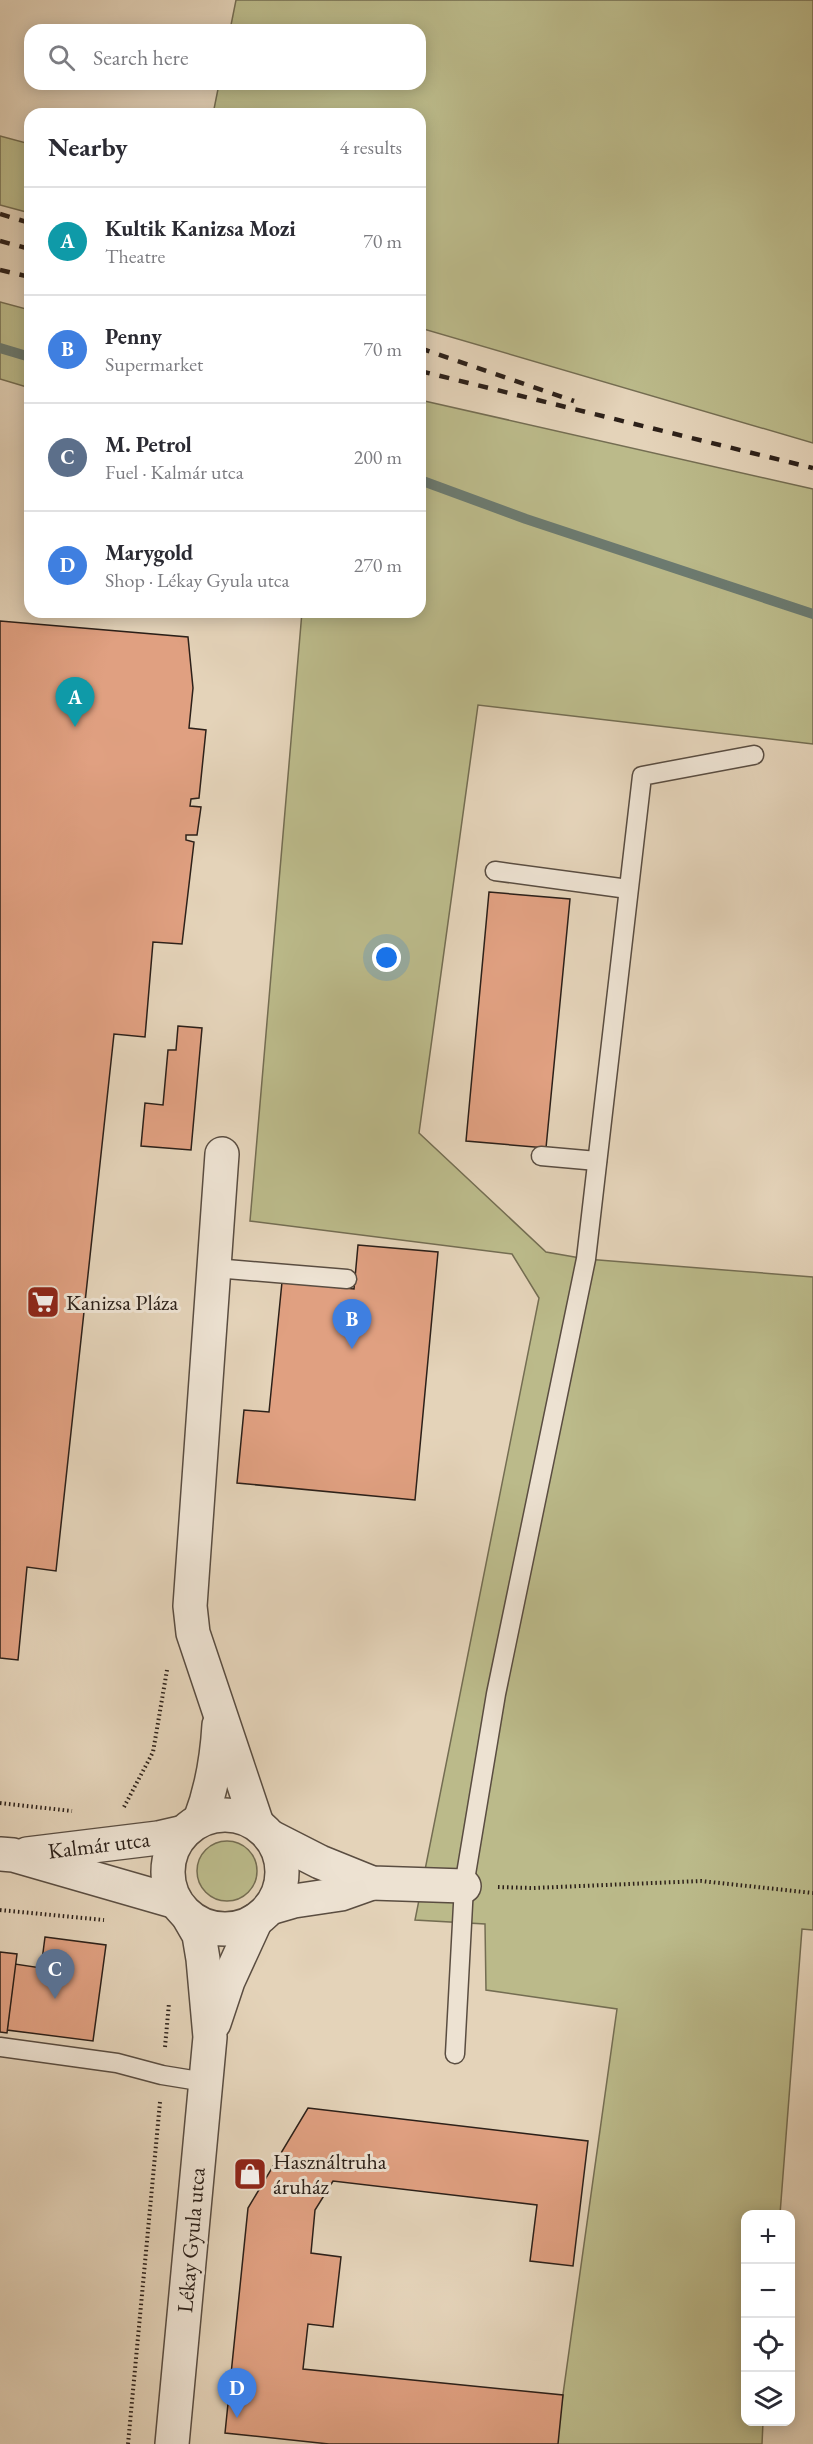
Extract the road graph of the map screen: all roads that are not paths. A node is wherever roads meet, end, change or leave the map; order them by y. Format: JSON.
{"nodes":[{"id":1,"x":754,"y":755,"type":"dead end"},
{"id":2,"x":495,"y":872,"type":"dead end"},
{"id":3,"x":628,"y":889,"type":"junction"},
{"id":4,"x":222,"y":1154,"type":"dead end"},
{"id":5,"x":541,"y":1156,"type":"dead end"},
{"id":6,"x":597,"y":1161,"type":"junction"},
{"id":7,"x":215,"y":1268,"type":"junction"},
{"id":8,"x":347,"y":1280,"type":"dead end"},
{"id":9,"x":219,"y":1712,"type":"junction"},
{"id":10,"x":192,"y":1826,"type":"junction"},
{"id":11,"x":264,"y":1830,"type":"junction"},
{"id":12,"x":6,"y":1855,"type":"edge"},
{"id":13,"x":372,"y":1882,"type":"junction"},
{"id":14,"x":464,"y":1886,"type":"junction"},
{"id":15,"x":182,"y":1909,"type":"junction"},
{"id":16,"x":263,"y":1914,"type":"junction"},
{"id":17,"x":210,"y":2037,"type":"junction"},
{"id":18,"x":0,"y":2048,"type":"edge"},
{"id":19,"x":456,"y":2054,"type":"dead end"},
{"id":20,"x":206,"y":2082,"type":"junction"},
{"id":21,"x":172,"y":2444,"type":"edge"}],
"edges":[{"from":1,"to":3,"type":"lane"},
{"from":2,"to":3,"type":"lane"},
{"from":3,"to":6,"type":"lane"},
{"from":4,"to":7,"type":"street"},
{"from":5,"to":6,"type":"lane"},
{"from":6,"to":14,"type":"lane"},
{"from":7,"to":8,"type":"lane"},
{"from":7,"to":9,"type":"street"},
{"from":9,"to":10,"type":"street"},
{"from":9,"to":11,"type":"street"},
{"from":10,"to":11,"type":"street"},
{"from":10,"to":12,"type":"street","name":"Kalmár utca"},
{"from":10,"to":15,"type":"street"},
{"from":11,"to":13,"type":"street"},
{"from":11,"to":16,"type":"street"},
{"from":12,"to":15,"type":"street","name":"Kalmár utca"},
{"from":13,"to":14,"type":"street"},
{"from":13,"to":16,"type":"street"},
{"from":14,"to":19,"type":"lane"},
{"from":15,"to":16,"type":"street"},
{"from":15,"to":17,"type":"street"},
{"from":16,"to":17,"type":"street"},
{"from":17,"to":20,"type":"street","name":"Lékay Gyula utca"},
{"from":18,"to":20,"type":"lane"},
{"from":20,"to":21,"type":"street","name":"Lékay Gyula utca"}]}
